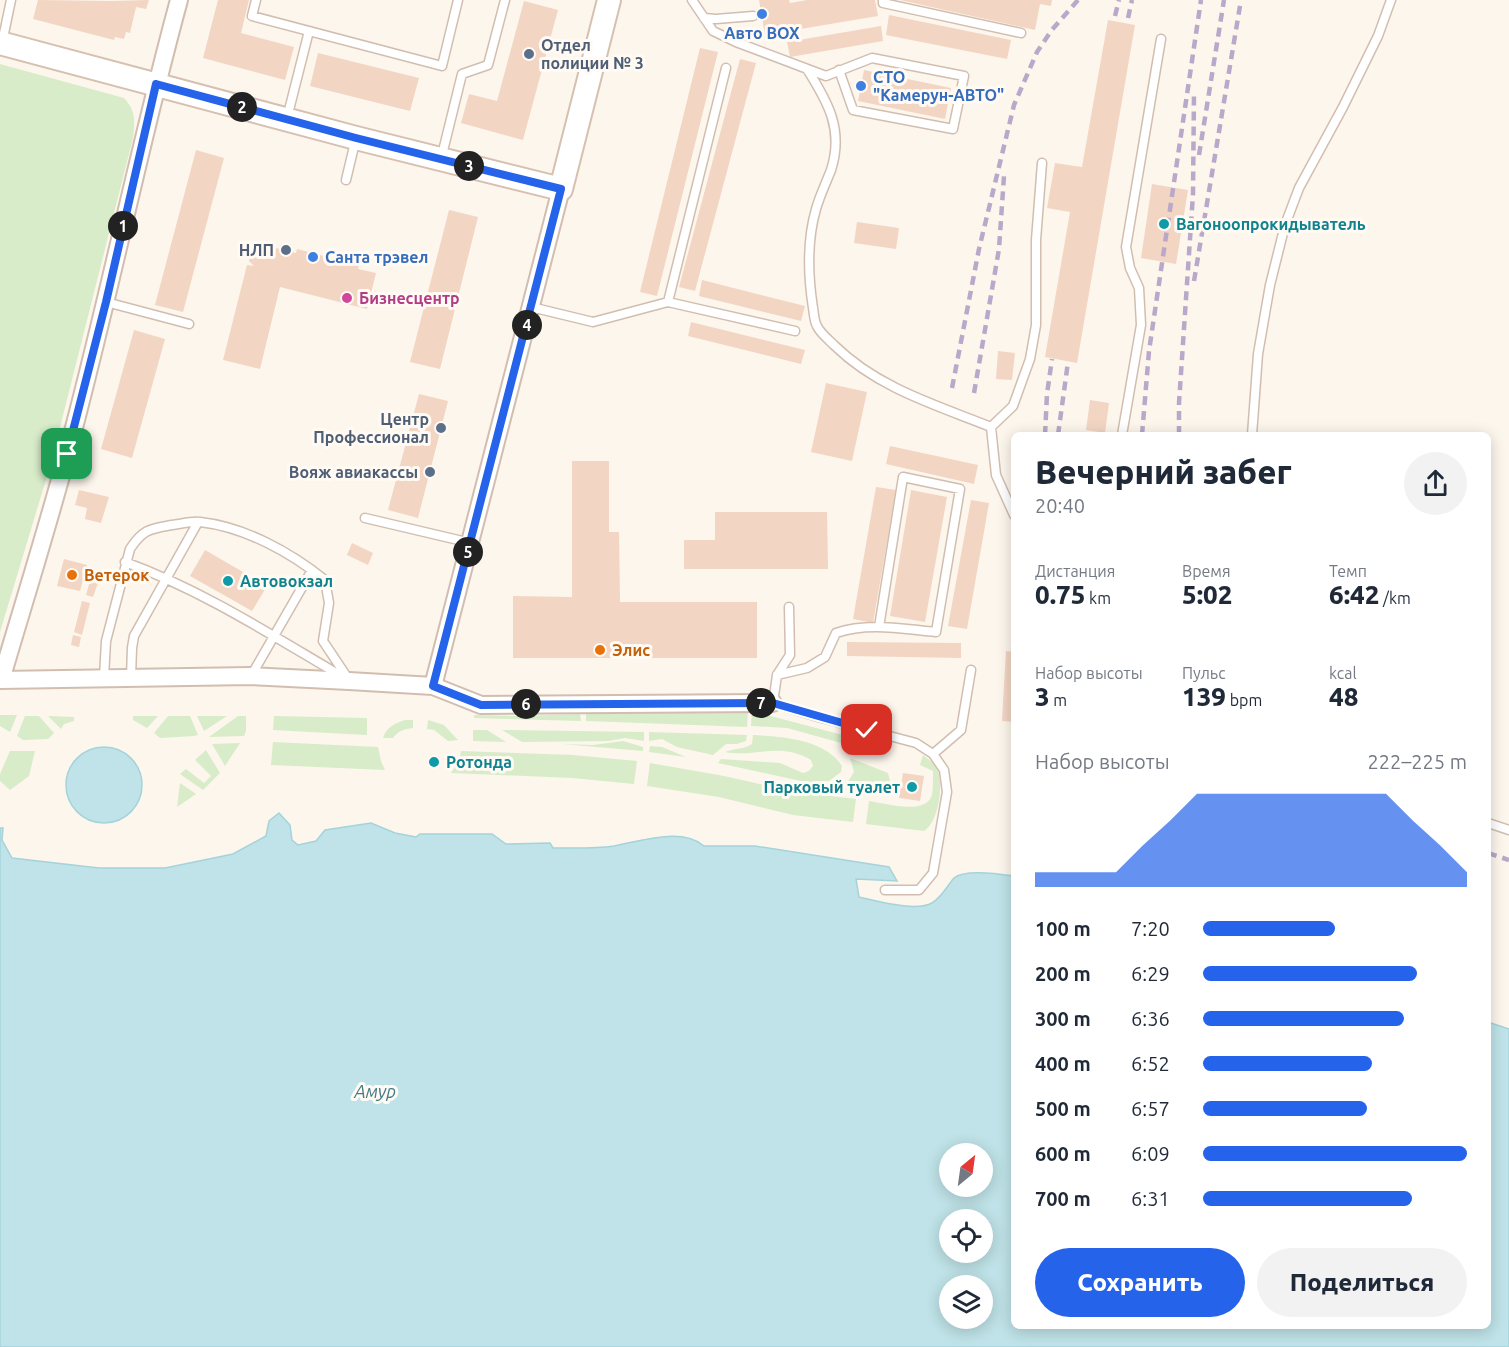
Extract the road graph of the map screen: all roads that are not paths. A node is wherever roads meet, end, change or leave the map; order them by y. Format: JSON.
{"nodes":[{"id":1,"x":11,"y":0,"type":"edge"},
{"id":2,"x":179,"y":0,"type":"edge"},
{"id":3,"x":256,"y":0,"type":"edge"},
{"id":4,"x":458,"y":0,"type":"edge"},
{"id":5,"x":505,"y":0,"type":"edge"},
{"id":6,"x":609,"y":0,"type":"edge"},
{"id":7,"x":692,"y":0,"type":"edge"},
{"id":8,"x":883,"y":0,"type":"edge"},
{"id":9,"x":1391,"y":0,"type":"edge"},
{"id":10,"x":753,"y":16,"type":"dead end"},
{"id":11,"x":704,"y":18,"type":"junction"},
{"id":12,"x":309,"y":32,"type":"junction"},
{"id":13,"x":1021,"y":33,"type":"dead end"},
{"id":14,"x":1161,"y":39,"type":"dead end"},
{"id":15,"x":1,"y":43,"type":"edge"},
{"id":16,"x":726,"y":68,"type":"dead end"},
{"id":17,"x":807,"y":69,"type":"junction"},
{"id":18,"x":839,"y":70,"type":"junction"},
{"id":19,"x":156,"y":84,"type":"junction"},
{"id":20,"x":287,"y":119,"type":"junction"},
{"id":21,"x":356,"y":138,"type":"junction"},
{"id":22,"x":441,"y":159,"type":"junction"},
{"id":23,"x":1042,"y":163,"type":"dead end"},
{"id":24,"x":346,"y":180,"type":"dead end"},
{"id":25,"x":561,"y":189,"type":"junction"},
{"id":26,"x":106,"y":302,"type":"junction"},
{"id":27,"x":668,"y":302,"type":"junction"},
{"id":28,"x":531,"y":307,"type":"junction"},
{"id":29,"x":189,"y":324,"type":"dead end"},
{"id":30,"x":795,"y":331,"type":"dead end"},
{"id":31,"x":991,"y":427,"type":"junction"},
{"id":32,"x":1123,"y":432,"type":"edge"},
{"id":33,"x":1252,"y":432,"type":"edge"},
{"id":34,"x":1011,"y":508,"type":"edge"},
{"id":35,"x":365,"y":518,"type":"dead end"},
{"id":36,"x":198,"y":522,"type":"junction"},
{"id":37,"x":471,"y":543,"type":"junction"},
{"id":38,"x":125,"y":562,"type":"junction"},
{"id":39,"x":312,"y":570,"type":"junction"},
{"id":40,"x":167,"y":577,"type":"junction"},
{"id":41,"x":789,"y":607,"type":"dead end"},
{"id":42,"x":879,"y":627,"type":"junction"},
{"id":43,"x":274,"y":636,"type":"junction"},
{"id":44,"x":971,"y":670,"type":"dead end"},
{"id":45,"x":777,"y":675,"type":"junction"},
{"id":46,"x":251,"y":676,"type":"junction"},
{"id":47,"x":104,"y":677,"type":"junction"},
{"id":48,"x":131,"y":677,"type":"junction"},
{"id":49,"x":1,"y":680,"type":"edge"},
{"id":50,"x":349,"y":681,"type":"junction"},
{"id":51,"x":433,"y":686,"type":"junction"},
{"id":52,"x":773,"y":703,"type":"junction"},
{"id":53,"x":933,"y":754,"type":"junction"},
{"id":54,"x":1491,"y":824,"type":"edge"},
{"id":55,"x":1507,"y":828,"type":"edge"},
{"id":56,"x":885,"y":890,"type":"dead end"}],
"edges":[{"from":1,"to":15,"type":"lane"},
{"from":2,"to":19,"type":"street"},
{"from":3,"to":12,"type":"lane"},
{"from":4,"to":12,"type":"lane"},
{"from":5,"to":22,"type":"lane"},
{"from":6,"to":25,"type":"main road"},
{"from":7,"to":11,"type":"lane"},
{"from":8,"to":13,"type":"lane"},
{"from":9,"to":33,"type":"lane"},
{"from":10,"to":11,"type":"lane"},
{"from":11,"to":17,"type":"lane"},
{"from":12,"to":20,"type":"lane"},
{"from":14,"to":32,"type":"lane"},
{"from":15,"to":19,"type":"main road"},
{"from":16,"to":27,"type":"lane"},
{"from":17,"to":18,"type":"lane"},
{"from":17,"to":31,"type":"lane"},
{"from":18,"to":18,"type":"lane"},
{"from":19,"to":20,"type":"main road"},
{"from":19,"to":26,"type":"street"},
{"from":20,"to":21,"type":"main road"},
{"from":21,"to":22,"type":"main road"},
{"from":21,"to":24,"type":"lane"},
{"from":22,"to":25,"type":"main road"},
{"from":23,"to":31,"type":"lane"},
{"from":25,"to":28,"type":"street"},
{"from":26,"to":29,"type":"lane"},
{"from":26,"to":49,"type":"street"},
{"from":27,"to":28,"type":"lane"},
{"from":27,"to":30,"type":"lane"},
{"from":28,"to":37,"type":"street"},
{"from":31,"to":34,"type":"lane"},
{"from":35,"to":37,"type":"lane"},
{"from":36,"to":38,"type":"lane"},
{"from":36,"to":39,"type":"lane"},
{"from":36,"to":40,"type":"lane"},
{"from":37,"to":51,"type":"street"},
{"from":38,"to":40,"type":"lane"},
{"from":38,"to":47,"type":"lane"},
{"from":39,"to":43,"type":"lane"},
{"from":39,"to":50,"type":"lane"},
{"from":40,"to":43,"type":"lane"},
{"from":40,"to":48,"type":"lane"},
{"from":41,"to":45,"type":"lane"},
{"from":42,"to":42,"type":"lane"},
{"from":42,"to":45,"type":"lane"},
{"from":43,"to":46,"type":"lane"},
{"from":43,"to":50,"type":"lane"},
{"from":44,"to":53,"type":"lane"},
{"from":45,"to":52,"type":"lane"},
{"from":46,"to":48,"type":"street"},
{"from":46,"to":50,"type":"street"},
{"from":47,"to":48,"type":"street"},
{"from":47,"to":49,"type":"street"},
{"from":50,"to":51,"type":"street"},
{"from":51,"to":52,"type":"street"},
{"from":52,"to":53,"type":"lane"},
{"from":53,"to":56,"type":"lane"},
{"from":54,"to":55,"type":"lane"}]}
